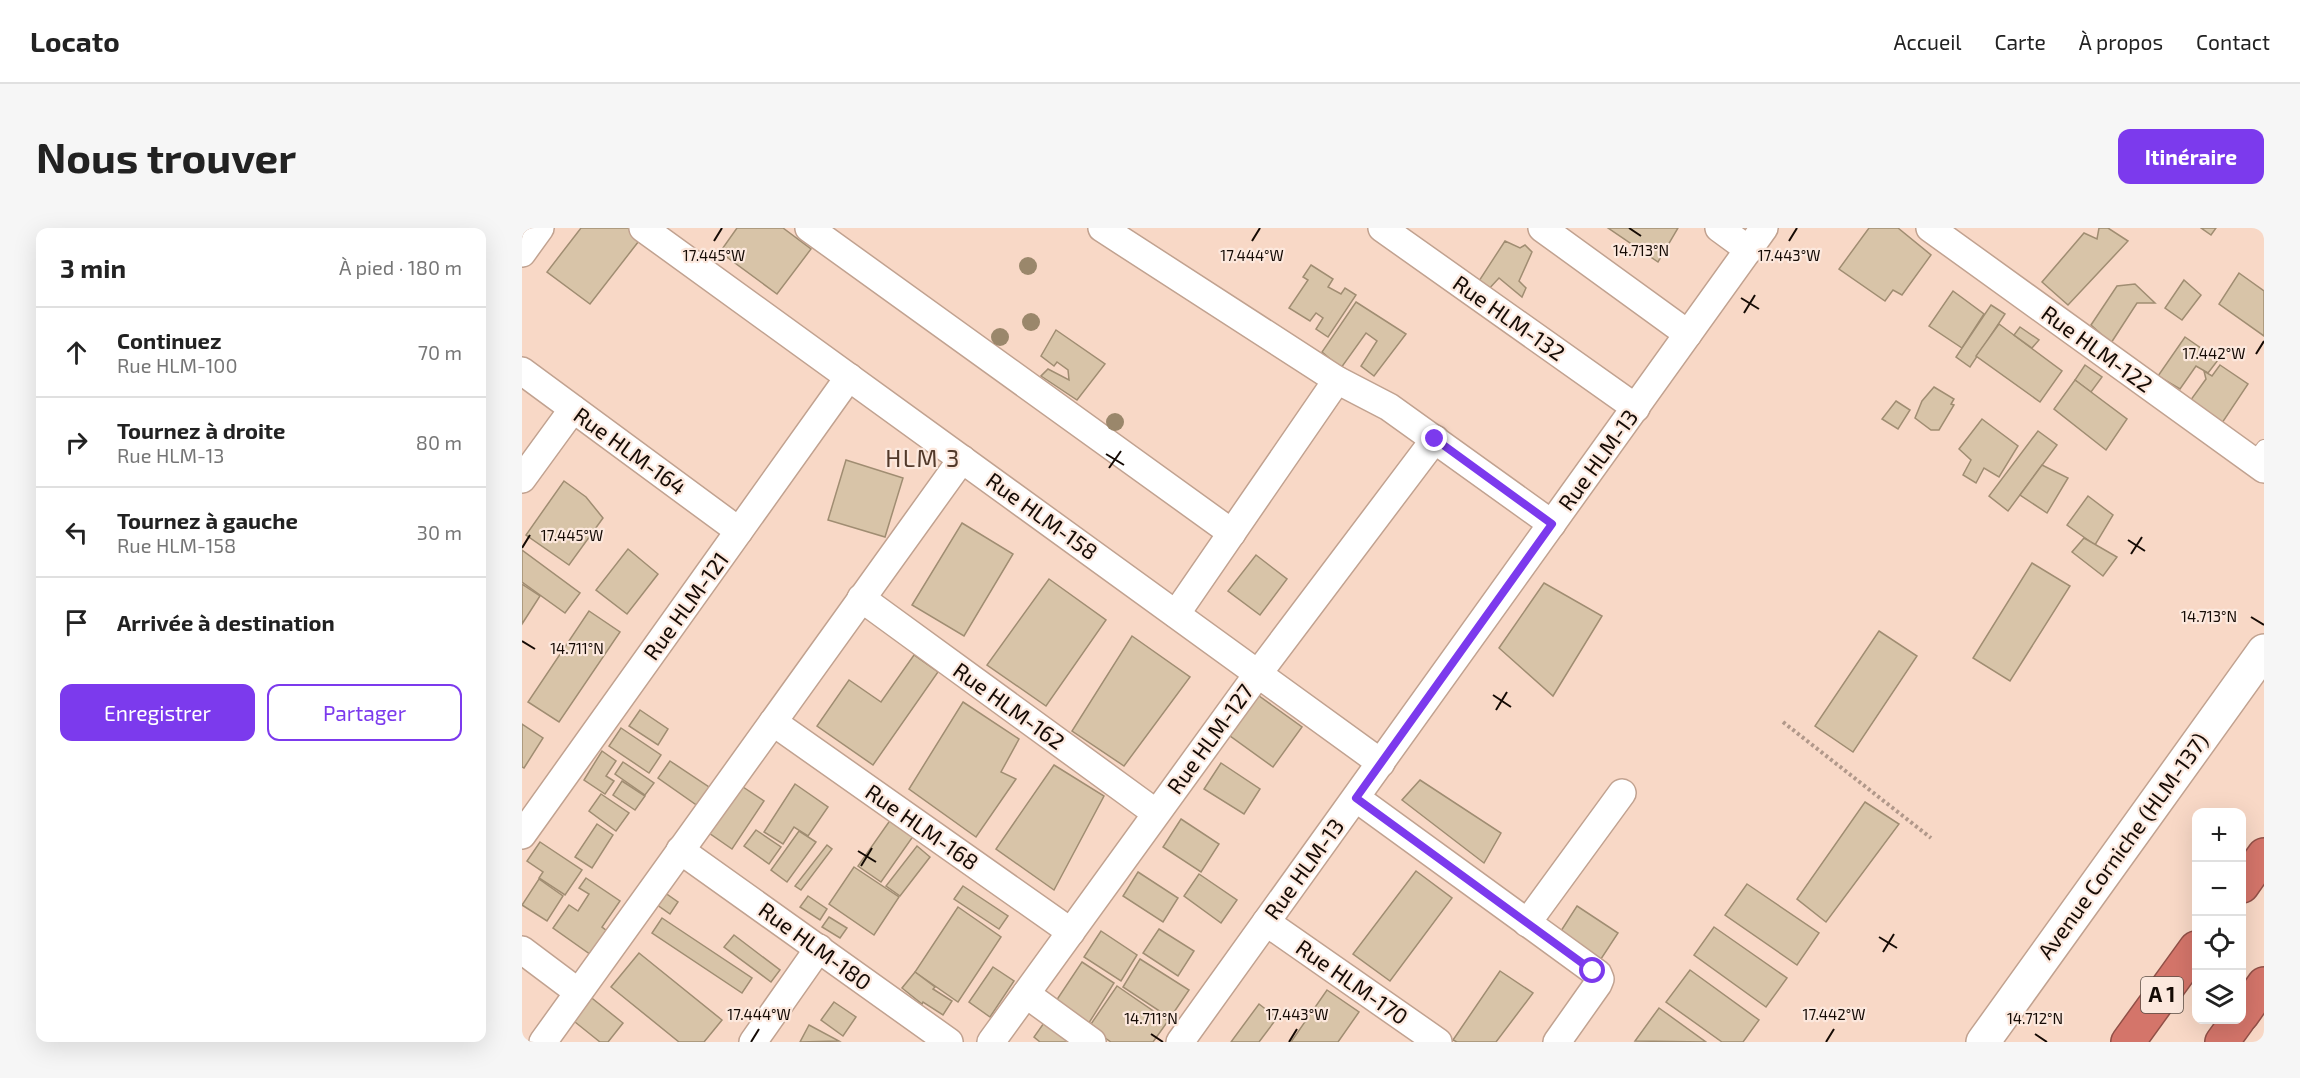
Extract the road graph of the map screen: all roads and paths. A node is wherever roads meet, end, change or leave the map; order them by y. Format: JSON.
{"nodes":[{"id":1,"x":540,"y":228,"type":"edge"},
{"id":2,"x":643,"y":228,"type":"edge"},
{"id":3,"x":809,"y":228,"type":"edge"},
{"id":4,"x":1102,"y":228,"type":"edge"},
{"id":5,"x":1382,"y":228,"type":"edge"},
{"id":6,"x":1542,"y":228,"type":"edge"},
{"id":7,"x":1719,"y":228,"type":"edge"},
{"id":8,"x":1764,"y":228,"type":"edge"},
{"id":9,"x":1930,"y":228,"type":"edge"},
{"id":10,"x":679,"y":238,"type":"edge"},
{"id":11,"x":1749,"y":250,"type":"junction"},
{"id":12,"x":522,"y":253,"type":"edge"},
{"id":13,"x":1688,"y":334,"type":"junction"},
{"id":14,"x":522,"y":371,"type":"edge"},
{"id":15,"x":849,"y":377,"type":"junction"},
{"id":16,"x":1336,"y":380,"type":"junction"},
{"id":17,"x":1636,"y":408,"type":"junction"},
{"id":18,"x":573,"y":409,"type":"junction"},
{"id":19,"x":1435,"y":439,"type":"junction"},
{"id":20,"x":962,"y":459,"type":"junction"},
{"id":21,"x":2260,"y":459,"type":"edge"},
{"id":22,"x":522,"y":479,"type":"edge"},
{"id":23,"x":1552,"y":524,"type":"junction"},
{"id":24,"x":739,"y":531,"type":"junction"},
{"id":25,"x":1232,"y":533,"type":"junction"},
{"id":26,"x":861,"y":598,"type":"junction"},
{"id":27,"x":1176,"y":614,"type":"junction"},
{"id":28,"x":2264,"y":651,"type":"edge"},
{"id":29,"x":1257,"y":675,"type":"junction"},
{"id":30,"x":773,"y":722,"type":"junction"},
{"id":31,"x":1783,"y":722,"type":"dead end"},
{"id":32,"x":1381,"y":763,"type":"junction"},
{"id":33,"x":1622,"y":793,"type":"dead end"},
{"id":34,"x":1356,"y":798,"type":"junction"},
{"id":35,"x":1156,"y":813,"type":"junction"},
{"id":36,"x":522,"y":836,"type":"edge"},
{"id":37,"x":1931,"y":838,"type":"dead end"},
{"id":38,"x":681,"y":850,"type":"junction"},
{"id":39,"x":2264,"y":855,"type":"edge"},
{"id":40,"x":2246,"y":879,"type":"edge"},
{"id":41,"x":1266,"y":922,"type":"junction"},
{"id":42,"x":1527,"y":922,"type":"junction"},
{"id":43,"x":1071,"y":932,"type":"junction"},
{"id":44,"x":819,"y":948,"type":"junction"},
{"id":45,"x":522,"y":950,"type":"edge"},
{"id":46,"x":2192,"y":954,"type":"edge"},
{"id":47,"x":2264,"y":984,"type":"edge"},
{"id":48,"x":578,"y":992,"type":"junction"},
{"id":49,"x":1026,"y":994,"type":"junction"},
{"id":50,"x":2246,"y":1008,"type":"edge"},
{"id":51,"x":2235,"y":1024,"type":"edge"},
{"id":52,"x":543,"y":1042,"type":"edge"},
{"id":53,"x":753,"y":1042,"type":"edge"},
{"id":54,"x":949,"y":1042,"type":"edge"},
{"id":55,"x":991,"y":1042,"type":"edge"},
{"id":56,"x":1092,"y":1042,"type":"edge"},
{"id":57,"x":1180,"y":1042,"type":"edge"},
{"id":58,"x":1438,"y":1042,"type":"edge"},
{"id":59,"x":1557,"y":1042,"type":"edge"},
{"id":60,"x":1983,"y":1042,"type":"edge"},
{"id":61,"x":2128,"y":1042,"type":"edge"},
{"id":62,"x":2222,"y":1042,"type":"edge"}],
"edges":[{"from":1,"to":12,"type":"street"},
{"from":2,"to":10,"type":"street","name":"Rue HLM-158"},
{"from":3,"to":25,"type":"street"},
{"from":4,"to":16,"type":"street"},
{"from":5,"to":17,"type":"street","name":"Rue HLM-132"},
{"from":6,"to":13,"type":"street"},
{"from":7,"to":11,"type":"street"},
{"from":8,"to":11,"type":"street","name":"Rue HLM-13"},
{"from":9,"to":21,"type":"street","name":"Rue HLM-122"},
{"from":10,"to":15,"type":"street","name":"Rue HLM-158"},
{"from":11,"to":13,"type":"street","name":"Rue HLM-13"},
{"from":13,"to":17,"type":"street","name":"Rue HLM-13"},
{"from":14,"to":18,"type":"street","name":"Rue HLM-164"},
{"from":15,"to":20,"type":"street","name":"Rue HLM-158"},
{"from":15,"to":24,"type":"street","name":"Rue HLM-121"},
{"from":16,"to":19,"type":"street"},
{"from":16,"to":25,"type":"street"},
{"from":17,"to":23,"type":"street","name":"Rue HLM-13"},
{"from":18,"to":22,"type":"street"},
{"from":18,"to":24,"type":"street","name":"Rue HLM-164"},
{"from":19,"to":23,"type":"street"},
{"from":19,"to":29,"type":"street","name":"Rue HLM-127"},
{"from":20,"to":26,"type":"street"},
{"from":20,"to":27,"type":"street","name":"Rue HLM-158"},
{"from":23,"to":32,"type":"street","name":"Rue HLM-13"},
{"from":24,"to":36,"type":"street","name":"Rue HLM-121"},
{"from":25,"to":27,"type":"street"},
{"from":26,"to":30,"type":"street"},
{"from":26,"to":35,"type":"street","name":"Rue HLM-162"},
{"from":27,"to":29,"type":"street","name":"Rue HLM-158"},
{"from":28,"to":60,"type":"street","name":"Avenue Corniche (HLM-137)"},
{"from":29,"to":32,"type":"street","name":"Rue HLM-158"},
{"from":29,"to":35,"type":"street","name":"Rue HLM-127"},
{"from":30,"to":38,"type":"street"},
{"from":30,"to":43,"type":"street","name":"Rue HLM-168"},
{"from":31,"to":37,"type":"path"},
{"from":32,"to":34,"type":"street","name":"Rue HLM-13"},
{"from":33,"to":42,"type":"street"},
{"from":34,"to":41,"type":"street","name":"Rue HLM-13"},
{"from":34,"to":42,"type":"street"},
{"from":35,"to":43,"type":"street","name":"Rue HLM-127"},
{"from":38,"to":44,"type":"street","name":"Rue HLM-180"},
{"from":38,"to":48,"type":"street"},
{"from":39,"to":40,"type":"highway"},
{"from":41,"to":57,"type":"street","name":"Rue HLM-13"},
{"from":41,"to":58,"type":"street","name":"Rue HLM-170"},
{"from":42,"to":59,"type":"street"},
{"from":43,"to":49,"type":"street","name":"Rue HLM-127"},
{"from":44,"to":53,"type":"street"},
{"from":44,"to":54,"type":"street","name":"Rue HLM-180"},
{"from":45,"to":48,"type":"street"},
{"from":46,"to":61,"type":"highway","number":"A 1"},
{"from":47,"to":50,"type":"highway"},
{"from":48,"to":52,"type":"street"},
{"from":49,"to":55,"type":"street","name":"Rue HLM-127"},
{"from":49,"to":56,"type":"street"},
{"from":51,"to":62,"type":"highway"}]}
